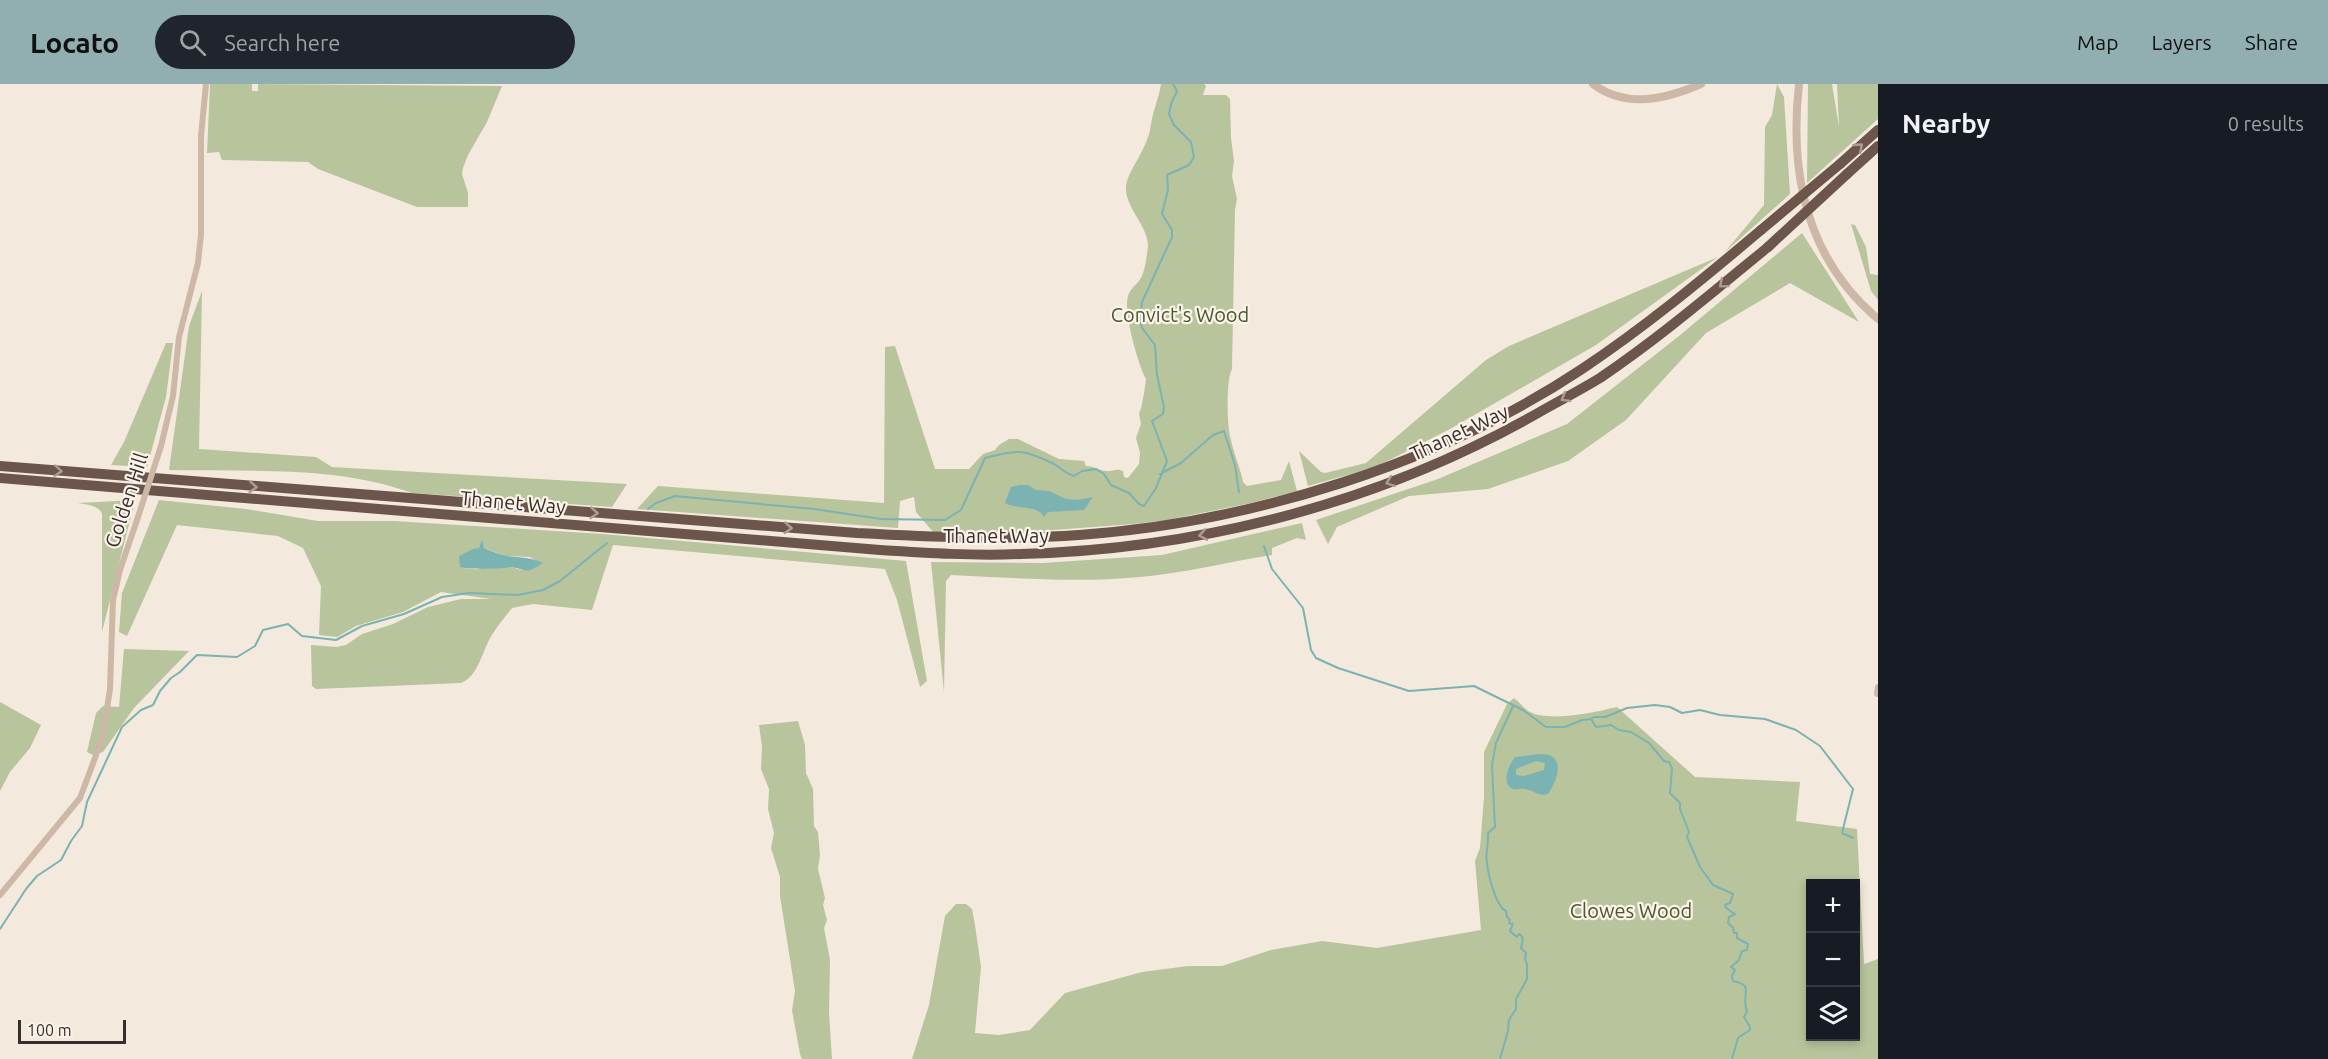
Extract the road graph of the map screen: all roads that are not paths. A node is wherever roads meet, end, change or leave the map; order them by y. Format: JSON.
{"nodes":[{"id":1,"x":206,"y":84,"type":"edge"},
{"id":2,"x":1593,"y":84,"type":"edge"},
{"id":3,"x":1701,"y":84,"type":"edge"},
{"id":4,"x":1799,"y":84,"type":"edge"},
{"id":5,"x":1878,"y":130,"type":"edge"},
{"id":6,"x":1878,"y":146,"type":"edge"},
{"id":7,"x":1878,"y":319,"type":"edge"},
{"id":8,"x":0,"y":466,"type":"edge"},
{"id":9,"x":0,"y":478,"type":"edge"},
{"id":10,"x":1878,"y":687,"type":"edge"},
{"id":11,"x":1877,"y":694,"type":"edge"},
{"id":12,"x":0,"y":896,"type":"edge"}],
"edges":[{"from":1,"to":12,"type":"street","name":"Golden Hill","bridge":true},
{"from":2,"to":3,"type":"street"},
{"from":4,"to":7,"type":"street"},
{"from":8,"to":5,"type":"highway","name":"Thanet Way","one_way":true,"bridge":true},
{"from":6,"to":9,"type":"highway","name":"Thanet Way","one_way":true,"bridge":true},
{"from":10,"to":11,"type":"street"}]}
